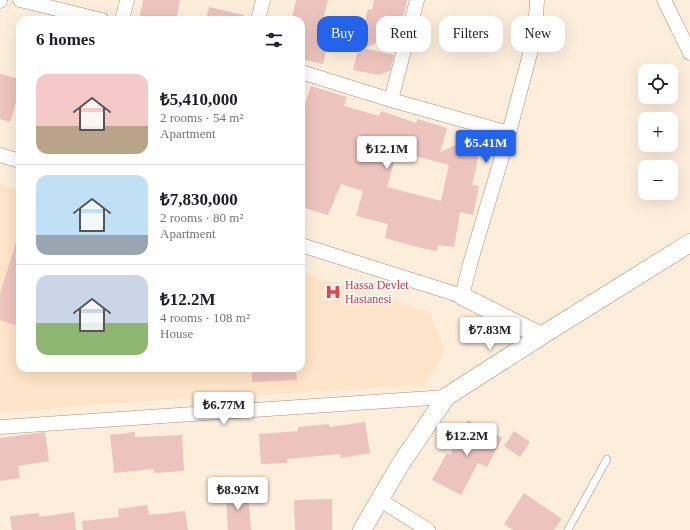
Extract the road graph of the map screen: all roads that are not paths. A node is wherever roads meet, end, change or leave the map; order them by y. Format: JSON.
{"nodes":[{"id":1,"x":20,"y":0,"type":"edge"},
{"id":2,"x":127,"y":0,"type":"edge"},
{"id":3,"x":263,"y":0,"type":"edge"},
{"id":4,"x":417,"y":0,"type":"edge"},
{"id":5,"x":537,"y":0,"type":"edge"},
{"id":6,"x":664,"y":0,"type":"edge"},
{"id":7,"x":86,"y":16,"type":"edge"},
{"id":8,"x":123,"y":16,"type":"edge"},
{"id":9,"x":259,"y":16,"type":"edge"},
{"id":10,"x":690,"y":53,"type":"edge"},
{"id":11,"x":305,"y":73,"type":"edge"},
{"id":12,"x":391,"y":100,"type":"junction"},
{"id":13,"x":509,"y":133,"type":"junction"},
{"id":14,"x":0,"y":155,"type":"edge"},
{"id":15,"x":16,"y":159,"type":"edge"},
{"id":16,"x":690,"y":243,"type":"edge"},
{"id":17,"x":305,"y":245,"type":"edge"},
{"id":18,"x":462,"y":296,"type":"junction"},
{"id":19,"x":542,"y":336,"type":"junction"},
{"id":20,"x":446,"y":397,"type":"junction"},
{"id":21,"x":0,"y":427,"type":"edge"},
{"id":22,"x":607,"y":459,"type":"dead end"},
{"id":23,"x":380,"y":500,"type":"junction"},
{"id":24,"x":362,"y":530,"type":"edge"},
{"id":25,"x":428,"y":530,"type":"edge"},
{"id":26,"x":568,"y":530,"type":"edge"}],
"edges":[{"from":1,"to":7,"type":"street"},
{"from":2,"to":8,"type":"street"},
{"from":3,"to":9,"type":"street"},
{"from":4,"to":12,"type":"street"},
{"from":5,"to":13,"type":"street"},
{"from":6,"to":10,"type":"street"},
{"from":11,"to":12,"type":"street"},
{"from":12,"to":13,"type":"street"},
{"from":13,"to":18,"type":"street"},
{"from":14,"to":15,"type":"street"},
{"from":16,"to":19,"type":"street"},
{"from":17,"to":18,"type":"street"},
{"from":18,"to":19,"type":"street"},
{"from":19,"to":20,"type":"street"},
{"from":20,"to":21,"type":"street"},
{"from":20,"to":23,"type":"street"},
{"from":22,"to":26,"type":"lane"},
{"from":23,"to":24,"type":"street"},
{"from":23,"to":25,"type":"street"}]}
